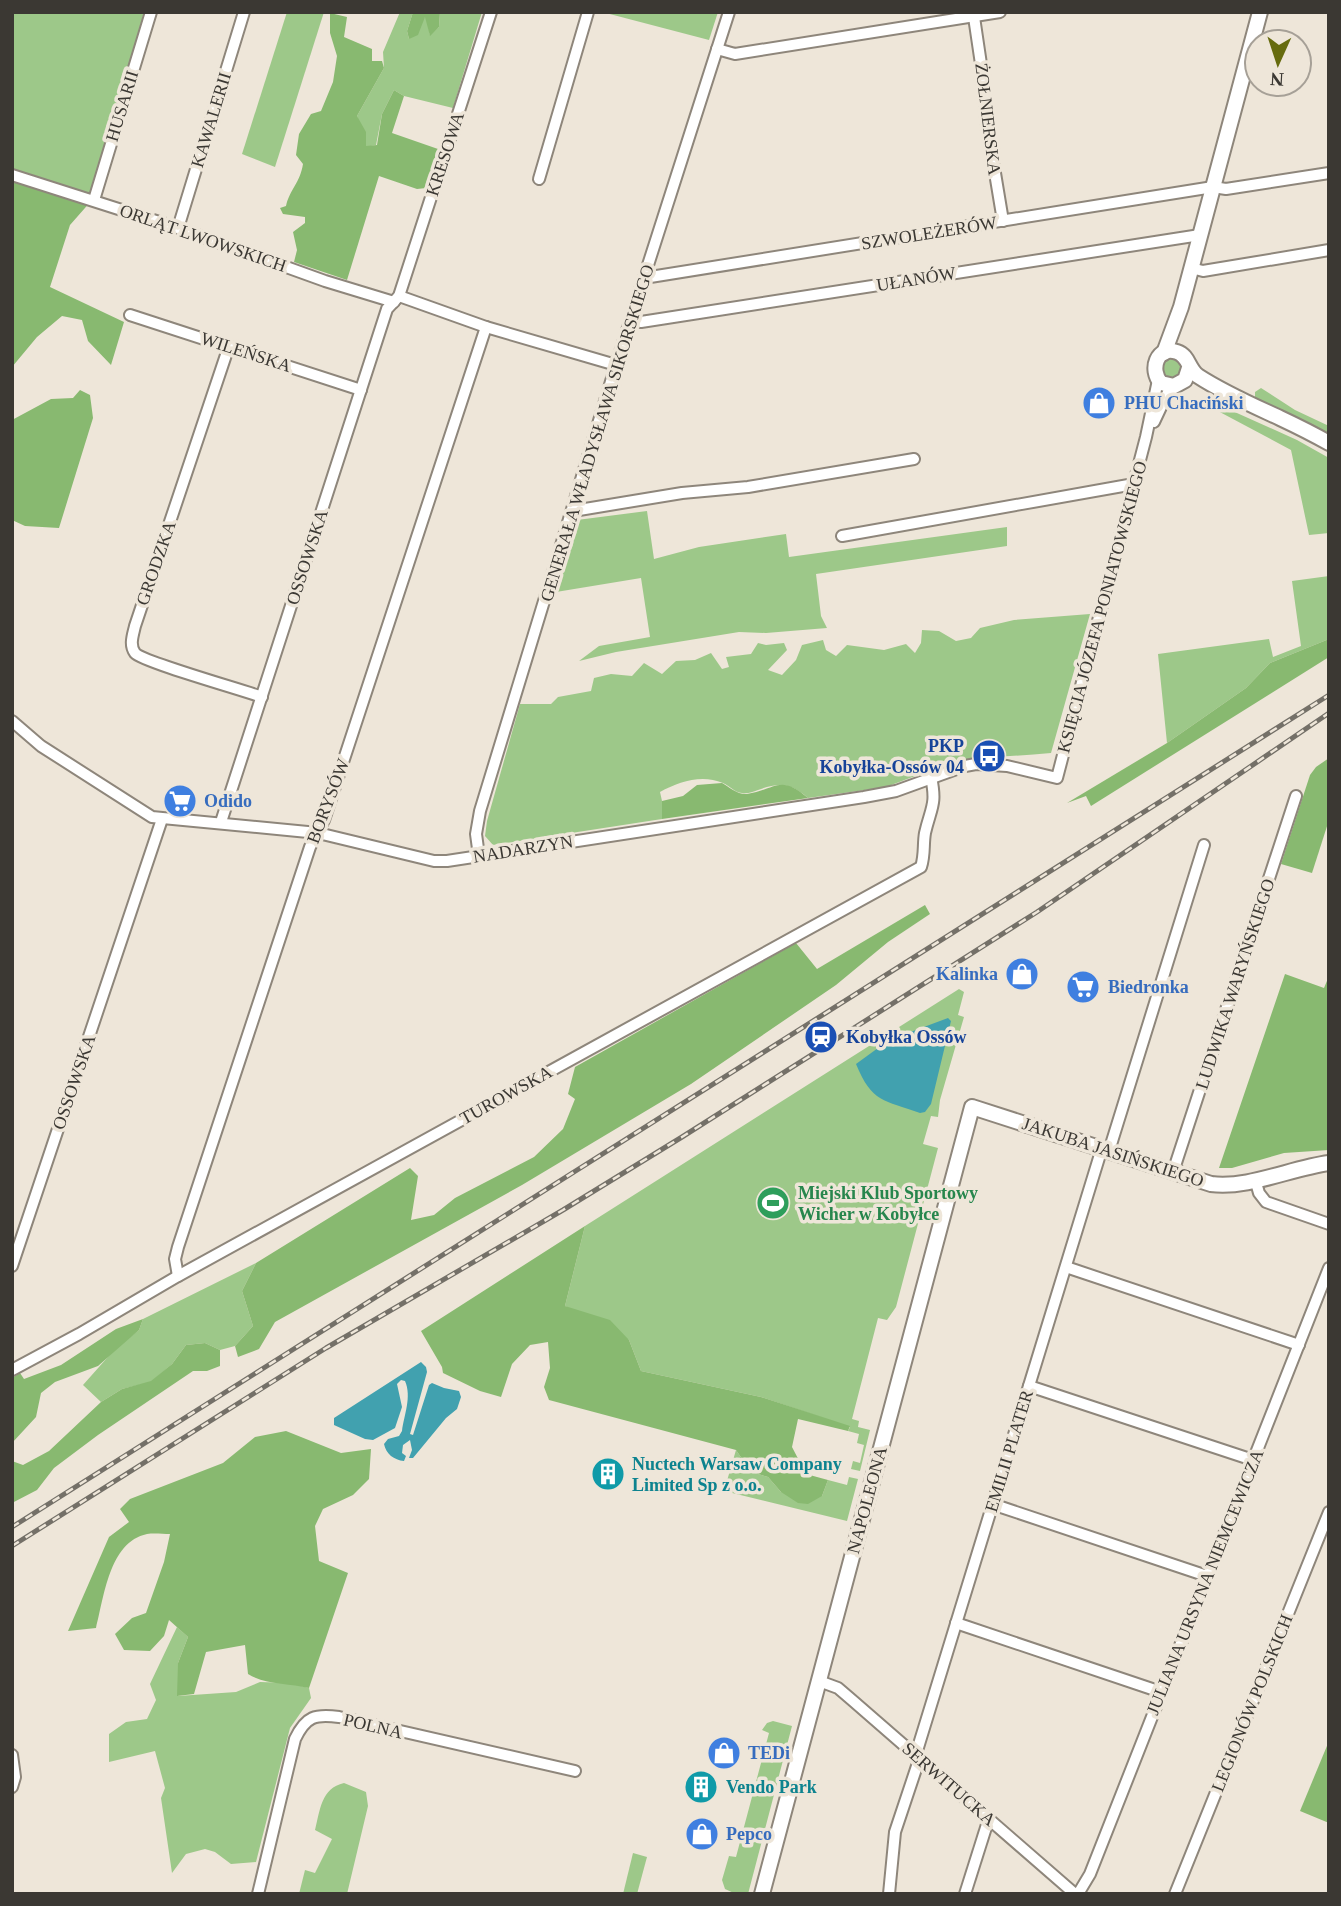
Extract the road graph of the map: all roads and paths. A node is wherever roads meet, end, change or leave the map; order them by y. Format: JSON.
{"nodes":[{"id":1,"x":151,"y":12,"type":"edge"},
{"id":2,"x":244,"y":12,"type":"edge"},
{"id":3,"x":491,"y":12,"type":"edge"},
{"id":4,"x":588,"y":12,"type":"edge"},
{"id":5,"x":729,"y":12,"type":"edge"},
{"id":6,"x":1000,"y":12,"type":"edge"},
{"id":7,"x":1259,"y":12,"type":"edge"},
{"id":8,"x":974,"y":17,"type":"junction"},
{"id":9,"x":717,"y":49,"type":"junction"},
{"id":10,"x":1329,"y":173,"type":"edge"},
{"id":11,"x":12,"y":176,"type":"edge"},
{"id":12,"x":539,"y":179,"type":"dead end"},
{"id":13,"x":1213,"y":187,"type":"junction"},
{"id":14,"x":93,"y":200,"type":"junction"},
{"id":15,"x":1003,"y":221,"type":"junction"},
{"id":16,"x":178,"y":228,"type":"junction"},
{"id":17,"x":1200,"y":235,"type":"junction"},
{"id":18,"x":1329,"y":250,"type":"edge"},
{"id":19,"x":1191,"y":268,"type":"junction"},
{"id":20,"x":644,"y":278,"type":"junction"},
{"id":21,"x":396,"y":299,"type":"junction"},
{"id":22,"x":1181,"y":307,"type":"junction"},
{"id":23,"x":130,"y":315,"type":"dead end"},
{"id":24,"x":631,"y":319,"type":"junction"},
{"id":25,"x":486,"y":327,"type":"junction"},
{"id":26,"x":229,"y":346,"type":"junction"},
{"id":27,"x":1164,"y":353,"type":"junction"},
{"id":28,"x":1180,"y":353,"type":"junction"},
{"id":29,"x":616,"y":365,"type":"junction"},
{"id":30,"x":1189,"y":368,"type":"junction"},
{"id":31,"x":1158,"y":380,"type":"junction"},
{"id":32,"x":1178,"y":384,"type":"junction"},
{"id":33,"x":361,"y":390,"type":"junction"},
{"id":34,"x":1244,"y":402,"type":"junction"},
{"id":35,"x":1146,"y":437,"type":"junction"},
{"id":36,"x":1329,"y":443,"type":"edge"},
{"id":37,"x":914,"y":459,"type":"dead end"},
{"id":38,"x":1134,"y":484,"type":"junction"},
{"id":39,"x":573,"y":510,"type":"junction"},
{"id":40,"x":842,"y":536,"type":"dead end"},
{"id":41,"x":262,"y":696,"type":"junction"},
{"id":42,"x":12,"y":721,"type":"edge"},
{"id":43,"x":931,"y":777,"type":"junction"},
{"id":44,"x":1057,"y":778,"type":"joint"},
{"id":45,"x":1296,"y":796,"type":"dead end"},
{"id":46,"x":162,"y":819,"type":"junction"},
{"id":47,"x":221,"y":822,"type":"junction"},
{"id":48,"x":317,"y":833,"type":"junction"},
{"id":49,"x":1204,"y":845,"type":"dead end"},
{"id":50,"x":479,"y":856,"type":"junction"},
{"id":51,"x":972,"y":1107,"type":"joint"},
{"id":52,"x":1105,"y":1150,"type":"junction"},
{"id":53,"x":1329,"y":1163,"type":"edge"},
{"id":54,"x":1173,"y":1172,"type":"junction"},
{"id":55,"x":1255,"y":1179,"type":"junction"},
{"id":56,"x":1329,"y":1224,"type":"edge"},
{"id":57,"x":12,"y":1266,"type":"edge"},
{"id":58,"x":1066,"y":1267,"type":"junction"},
{"id":59,"x":1329,"y":1268,"type":"edge"},
{"id":60,"x":178,"y":1276,"type":"junction"},
{"id":61,"x":1298,"y":1345,"type":"junction"},
{"id":62,"x":12,"y":1370,"type":"edge"},
{"id":63,"x":1029,"y":1386,"type":"junction"},
{"id":64,"x":1253,"y":1460,"type":"junction"},
{"id":65,"x":992,"y":1504,"type":"junction"},
{"id":66,"x":1329,"y":1512,"type":"edge"},
{"id":67,"x":1207,"y":1576,"type":"junction"},
{"id":68,"x":956,"y":1623,"type":"junction"},
{"id":69,"x":819,"y":1681,"type":"junction"},
{"id":70,"x":1161,"y":1692,"type":"junction"},
{"id":71,"x":12,"y":1755,"type":"edge"},
{"id":72,"x":918,"y":1756,"type":"junction"},
{"id":73,"x":575,"y":1771,"type":"dead end"},
{"id":74,"x":12,"y":1787,"type":"edge"},
{"id":75,"x":989,"y":1818,"type":"junction"},
{"id":76,"x":258,"y":1894,"type":"edge"},
{"id":77,"x":762,"y":1894,"type":"edge"},
{"id":78,"x":889,"y":1894,"type":"edge"},
{"id":79,"x":965,"y":1894,"type":"edge"},
{"id":80,"x":1076,"y":1894,"type":"edge"},
{"id":81,"x":1175,"y":1894,"type":"edge"}],
"edges":[{"from":1,"to":14,"type":"street","name":"HUSARII"},
{"from":2,"to":16,"type":"street","name":"KAWALERII"},
{"from":3,"to":21,"type":"street","name":"KRESOWA"},
{"from":4,"to":12,"type":"street"},
{"from":5,"to":9,"type":"street","name":"GENERAŁA WŁADYSŁAWA SIKORSKIEGO"},
{"from":6,"to":8,"type":"street"},
{"from":7,"to":13,"type":"street"},
{"from":8,"to":9,"type":"street"},
{"from":8,"to":15,"type":"street","name":"ŻOŁNIERSKA"},
{"from":9,"to":20,"type":"street","name":"GENERAŁA WŁADYSŁAWA SIKORSKIEGO"},
{"from":10,"to":13,"type":"street","name":"SZWOLEŻERÓW"},
{"from":11,"to":14,"type":"street","name":"ORLĄT LWOWSKICH"},
{"from":13,"to":15,"type":"street","name":"SZWOLEŻERÓW"},
{"from":13,"to":17,"type":"street"},
{"from":14,"to":16,"type":"street","name":"ORLĄT LWOWSKICH"},
{"from":15,"to":20,"type":"street","name":"SZWOLEŻERÓW"},
{"from":16,"to":21,"type":"street","name":"ORLĄT LWOWSKICH"},
{"from":17,"to":19,"type":"street"},
{"from":17,"to":24,"type":"street","name":"UŁANÓW"},
{"from":18,"to":19,"type":"street"},
{"from":19,"to":22,"type":"street"},
{"from":20,"to":24,"type":"street","name":"GENERAŁA WŁADYSŁAWA SIKORSKIEGO"},
{"from":21,"to":25,"type":"street","name":"ORLĄT LWOWSKICH"},
{"from":21,"to":33,"type":"street","name":"OSSOWSKA"},
{"from":22,"to":27,"type":"street"},
{"from":22,"to":28,"type":"street"},
{"from":23,"to":26,"type":"street","name":"WILEŃSKA"},
{"from":24,"to":29,"type":"street","name":"GENERAŁA WŁADYSŁAWA SIKORSKIEGO"},
{"from":25,"to":29,"type":"street","name":"ORLĄT LWOWSKICH"},
{"from":25,"to":48,"type":"street","name":"BORYSÓW"},
{"from":26,"to":33,"type":"street","name":"WILEŃSKA"},
{"from":26,"to":41,"type":"street","name":"GRODZKA"},
{"from":27,"to":28,"type":"street"},
{"from":27,"to":31,"type":"street"},
{"from":28,"to":30,"type":"street"},
{"from":29,"to":39,"type":"street","name":"GENERAŁA WŁADYSŁAWA SIKORSKIEGO"},
{"from":30,"to":32,"type":"street"},
{"from":30,"to":34,"type":"street"},
{"from":31,"to":32,"type":"street"},
{"from":31,"to":35,"type":"street","name":"KSIĘCIA JÓZEFA PONIATOWSKIEGO"},
{"from":32,"to":34,"type":"street"},
{"from":32,"to":35,"type":"street","name":"KSIĘCIA JÓZEFA PONIATOWSKIEGO"},
{"from":33,"to":41,"type":"street","name":"OSSOWSKA"},
{"from":34,"to":36,"type":"street"},
{"from":35,"to":38,"type":"street","name":"KSIĘCIA JÓZEFA PONIATOWSKIEGO"},
{"from":37,"to":39,"type":"street"},
{"from":38,"to":40,"type":"street"},
{"from":38,"to":44,"type":"street","name":"KSIĘCIA JÓZEFA PONIATOWSKIEGO"},
{"from":39,"to":50,"type":"street","name":"GENERAŁA WŁADYSŁAWA SIKORSKIEGO"},
{"from":41,"to":47,"type":"street","name":"OSSOWSKA"},
{"from":42,"to":46,"type":"street","name":"NADARZYN"},
{"from":43,"to":44,"type":"street","name":"NADARZYN"},
{"from":43,"to":50,"type":"street","name":"NADARZYN"},
{"from":43,"to":60,"type":"street","name":"TUROWSKA"},
{"from":45,"to":54,"type":"street","name":"LUDWIKA WARYŃSKIEGO"},
{"from":46,"to":47,"type":"street","name":"NADARZYN"},
{"from":46,"to":57,"type":"street","name":"OSSOWSKA"},
{"from":47,"to":48,"type":"street","name":"NADARZYN"},
{"from":48,"to":50,"type":"street","name":"NADARZYN"},
{"from":48,"to":60,"type":"street","name":"BORYSÓW"},
{"from":49,"to":52,"type":"street","name":"EMILII PLATER"},
{"from":51,"to":52,"type":"street","name":"JAKUBA JASIŃSKIEGO"},
{"from":51,"to":69,"type":"street","name":"NAPOLEONA"},
{"from":52,"to":54,"type":"street","name":"JAKUBA JASIŃSKIEGO"},
{"from":52,"to":58,"type":"street","name":"EMILII PLATER"},
{"from":53,"to":55,"type":"street","name":"JAKUBA JASIŃSKIEGO"},
{"from":54,"to":55,"type":"street","name":"JAKUBA JASIŃSKIEGO"},
{"from":55,"to":56,"type":"street"},
{"from":58,"to":61,"type":"street"},
{"from":58,"to":63,"type":"street","name":"EMILII PLATER"},
{"from":59,"to":61,"type":"street","name":"JULIANA URSYNA NIEMCEWICZA"},
{"from":60,"to":62,"type":"street","name":"TUROWSKA"},
{"from":61,"to":64,"type":"street","name":"JULIANA URSYNA NIEMCEWICZA"},
{"from":63,"to":64,"type":"street"},
{"from":63,"to":65,"type":"street","name":"EMILII PLATER"},
{"from":64,"to":67,"type":"street","name":"JULIANA URSYNA NIEMCEWICZA"},
{"from":65,"to":67,"type":"street"},
{"from":65,"to":68,"type":"street","name":"EMILII PLATER"},
{"from":66,"to":81,"type":"street","name":"LEGIONÓW POLSKICH"},
{"from":67,"to":70,"type":"street","name":"JULIANA URSYNA NIEMCEWICZA"},
{"from":68,"to":70,"type":"street"},
{"from":68,"to":72,"type":"street","name":"EMILII PLATER"},
{"from":69,"to":72,"type":"street","name":"SERWITUCKA"},
{"from":69,"to":77,"type":"street","name":"NAPOLEONA"},
{"from":70,"to":80,"type":"street","name":"JULIANA URSYNA NIEMCEWICZA"},
{"from":71,"to":74,"type":"street"},
{"from":72,"to":75,"type":"street","name":"SERWITUCKA"},
{"from":72,"to":78,"type":"street","name":"EMILII PLATER"},
{"from":73,"to":76,"type":"street","name":"POLNA"},
{"from":75,"to":79,"type":"street"},
{"from":75,"to":80,"type":"street","name":"SERWITUCKA"}]}
